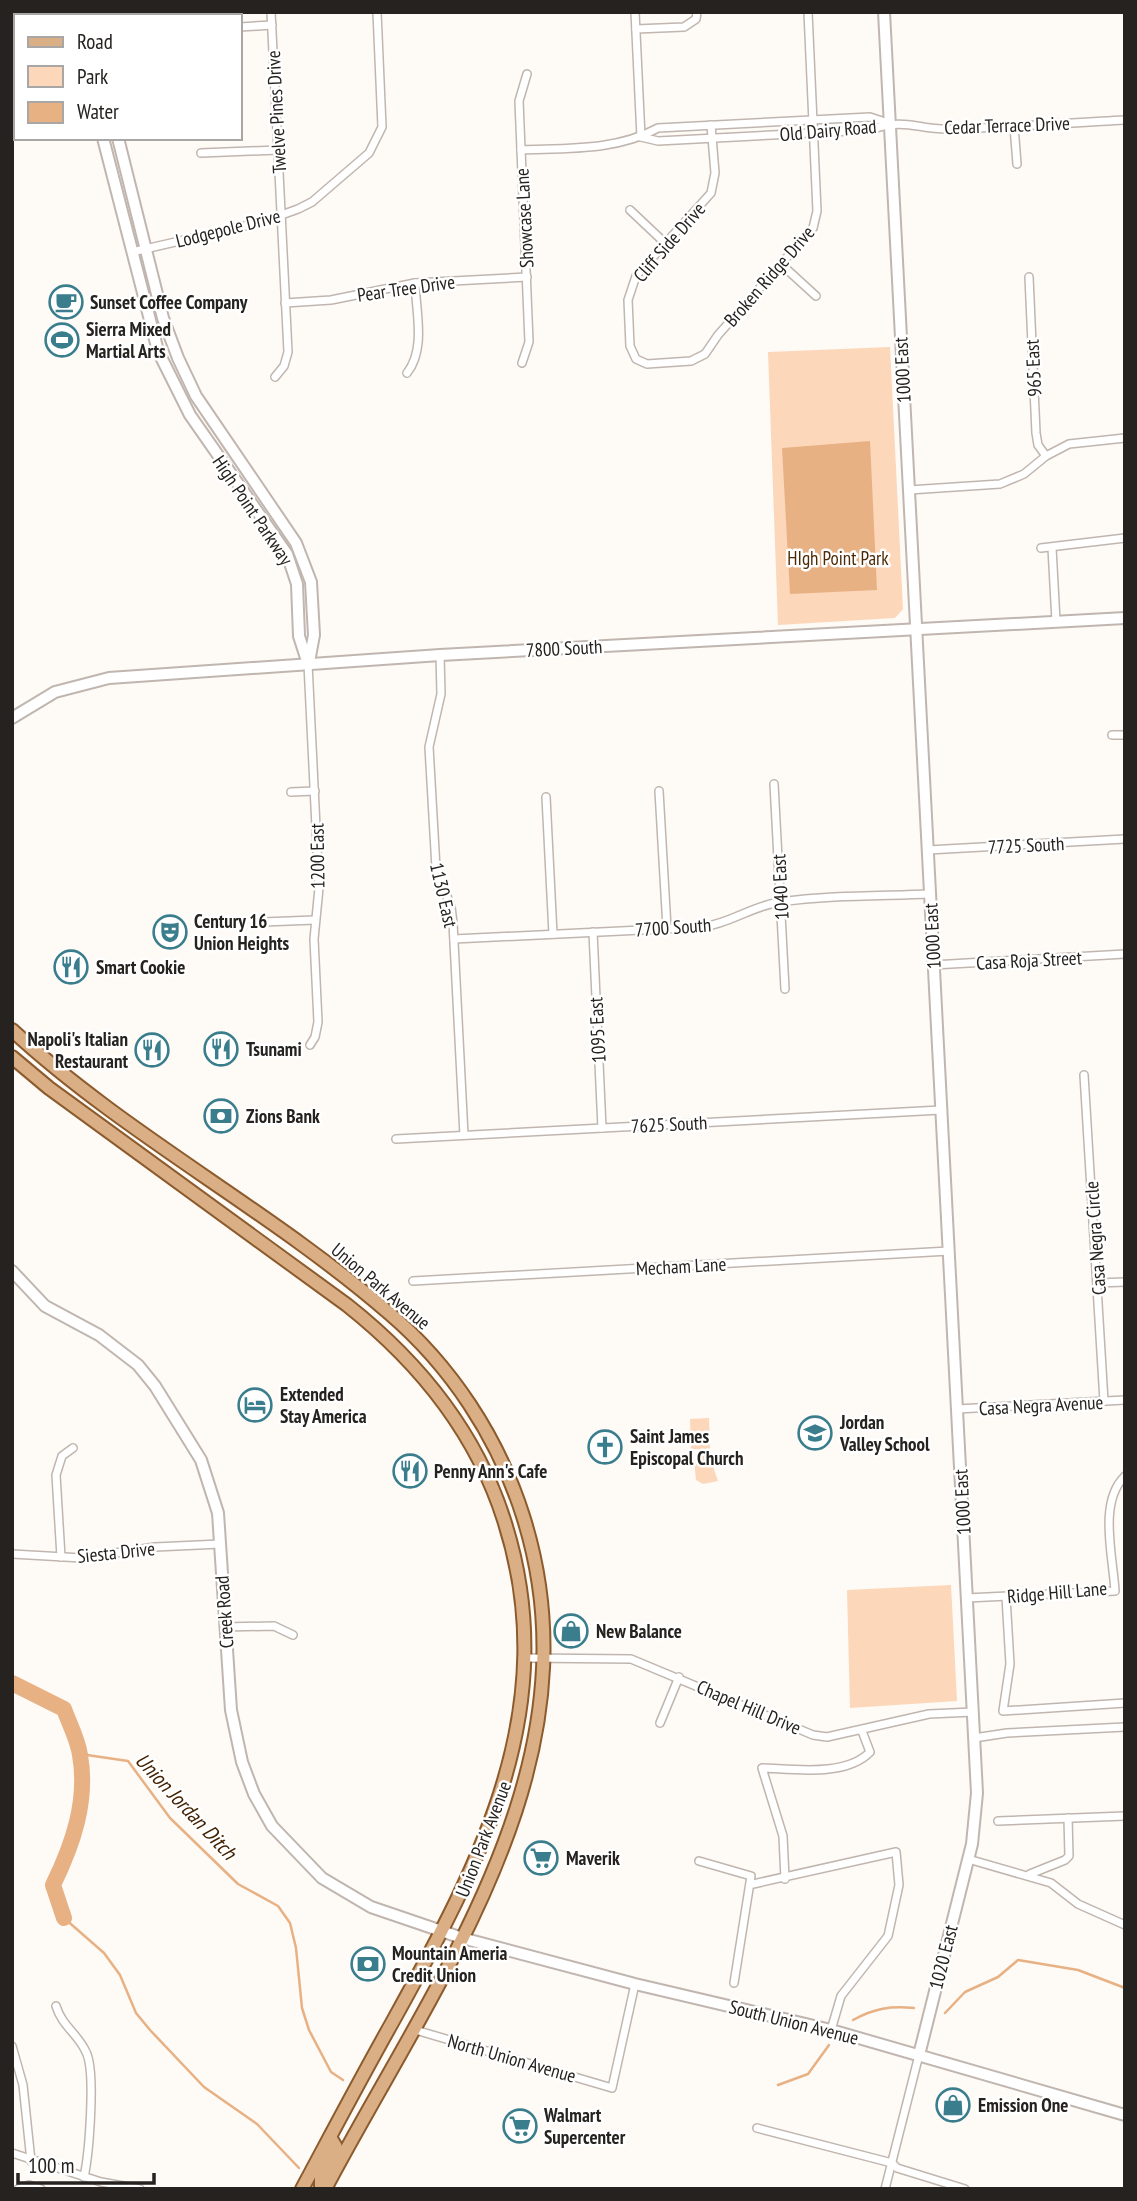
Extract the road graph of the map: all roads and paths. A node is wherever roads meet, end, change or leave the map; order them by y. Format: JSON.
{"nodes":[{"id":1,"x":271,"y":12,"type":"edge"},
{"id":2,"x":377,"y":12,"type":"edge"},
{"id":3,"x":635,"y":12,"type":"edge"},
{"id":4,"x":697,"y":12,"type":"edge"},
{"id":5,"x":808,"y":12,"type":"edge"},
{"id":6,"x":884,"y":12,"type":"edge"},
{"id":7,"x":272,"y":26,"type":"junction"},
{"id":8,"x":242,"y":27,"type":"edge"},
{"id":9,"x":635,"y":29,"type":"junction"},
{"id":10,"x":527,"y":74,"type":"dead end"},
{"id":11,"x":813,"y":120,"type":"junction"},
{"id":12,"x":1125,"y":120,"type":"edge"},
{"id":13,"x":889,"y":123,"type":"junction"},
{"id":14,"x":711,"y":125,"type":"junction"},
{"id":15,"x":1014,"y":126,"type":"junction"},
{"id":16,"x":813,"y":133,"type":"junction"},
{"id":17,"x":641,"y":137,"type":"junction"},
{"id":18,"x":712,"y":138,"type":"junction"},
{"id":19,"x":104,"y":140,"type":"edge"},
{"id":20,"x":118,"y":140,"type":"edge"},
{"id":21,"x":278,"y":150,"type":"junction"},
{"id":22,"x":521,"y":150,"type":"junction"},
{"id":23,"x":201,"y":153,"type":"dead end"},
{"id":24,"x":1017,"y":164,"type":"dead end"},
{"id":25,"x":631,"y":211,"type":"dead end"},
{"id":26,"x":280,"y":216,"type":"junction"},
{"id":27,"x":666,"y":244,"type":"junction"},
{"id":28,"x":145,"y":249,"type":"junction"},
{"id":29,"x":132,"y":252,"type":"junction"},
{"id":30,"x":781,"y":264,"type":"junction"},
{"id":31,"x":527,"y":277,"type":"junction"},
{"id":32,"x":1029,"y":277,"type":"dead end"},
{"id":33,"x":415,"y":283,"type":"junction"},
{"id":34,"x":816,"y":296,"type":"dead end"},
{"id":35,"x":285,"y":303,"type":"junction"},
{"id":36,"x":636,"y":359,"type":"joint"},
{"id":37,"x":522,"y":363,"type":"dead end"},
{"id":38,"x":407,"y":373,"type":"dead end"},
{"id":39,"x":275,"y":377,"type":"dead end"},
{"id":40,"x":1125,"y":438,"type":"edge"},
{"id":41,"x":1046,"y":456,"type":"junction"},
{"id":42,"x":909,"y":490,"type":"junction"},
{"id":43,"x":1125,"y":538,"type":"edge"},
{"id":44,"x":1041,"y":548,"type":"dead end"},
{"id":45,"x":1052,"y":548,"type":"junction"},
{"id":46,"x":1125,"y":618,"type":"edge"},
{"id":47,"x":1056,"y":621,"type":"junction"},
{"id":48,"x":916,"y":629,"type":"junction"},
{"id":49,"x":440,"y":655,"type":"junction"},
{"id":50,"x":308,"y":664,"type":"junction"},
{"id":51,"x":12,"y":718,"type":"edge"},
{"id":52,"x":1125,"y":735,"type":"edge"},
{"id":53,"x":1112,"y":736,"type":"dead end"},
{"id":54,"x":774,"y":784,"type":"dead end"},
{"id":55,"x":315,"y":791,"type":"junction"},
{"id":56,"x":659,"y":791,"type":"dead end"},
{"id":57,"x":291,"y":792,"type":"dead end"},
{"id":58,"x":546,"y":797,"type":"dead end"},
{"id":59,"x":1125,"y":839,"type":"edge"},
{"id":60,"x":928,"y":850,"type":"junction"},
{"id":61,"x":930,"y":894,"type":"junction"},
{"id":62,"x":781,"y":902,"type":"junction"},
{"id":63,"x":315,"y":920,"type":"junction"},
{"id":64,"x":263,"y":922,"type":"dead end"},
{"id":65,"x":667,"y":928,"type":"junction"},
{"id":66,"x":593,"y":932,"type":"junction"},
{"id":67,"x":553,"y":934,"type":"junction"},
{"id":68,"x":454,"y":939,"type":"junction"},
{"id":69,"x":1125,"y":954,"type":"edge"},
{"id":70,"x":933,"y":965,"type":"junction"},
{"id":71,"x":785,"y":989,"type":"dead end"},
{"id":72,"x":12,"y":1030,"type":"edge"},
{"id":73,"x":310,"y":1045,"type":"dead end"},
{"id":74,"x":12,"y":1057,"type":"edge"},
{"id":75,"x":1084,"y":1075,"type":"dead end"},
{"id":76,"x":941,"y":1110,"type":"junction"},
{"id":77,"x":602,"y":1128,"type":"junction"},
{"id":78,"x":464,"y":1135,"type":"junction"},
{"id":79,"x":396,"y":1139,"type":"dead end"},
{"id":80,"x":948,"y":1251,"type":"junction"},
{"id":81,"x":12,"y":1271,"type":"edge"},
{"id":82,"x":413,"y":1281,"type":"dead end"},
{"id":83,"x":1125,"y":1282,"type":"edge"},
{"id":84,"x":1097,"y":1283,"type":"junction"},
{"id":85,"x":1125,"y":1400,"type":"edge"},
{"id":86,"x":1104,"y":1401,"type":"junction"},
{"id":87,"x":957,"y":1409,"type":"junction"},
{"id":88,"x":73,"y":1448,"type":"dead end"},
{"id":89,"x":1125,"y":1476,"type":"edge"},
{"id":90,"x":220,"y":1544,"type":"junction"},
{"id":91,"x":12,"y":1553,"type":"edge"},
{"id":92,"x":61,"y":1557,"type":"junction"},
{"id":93,"x":1006,"y":1597,"type":"junction"},
{"id":94,"x":967,"y":1598,"type":"junction"},
{"id":95,"x":225,"y":1627,"type":"junction"},
{"id":96,"x":293,"y":1634,"type":"dead end"},
{"id":97,"x":525,"y":1658,"type":"junction"},
{"id":98,"x":545,"y":1658,"type":"junction"},
{"id":99,"x":679,"y":1677,"type":"junction"},
{"id":100,"x":1125,"y":1703,"type":"edge"},
{"id":101,"x":973,"y":1712,"type":"junction"},
{"id":102,"x":660,"y":1723,"type":"dead end"},
{"id":103,"x":1125,"y":1727,"type":"edge"},
{"id":104,"x":862,"y":1731,"type":"junction"},
{"id":105,"x":974,"y":1738,"type":"junction"},
{"id":106,"x":1125,"y":1816,"type":"edge"},
{"id":107,"x":1068,"y":1818,"type":"junction"},
{"id":108,"x":998,"y":1821,"type":"dead end"},
{"id":109,"x":968,"y":1859,"type":"junction"},
{"id":110,"x":699,"y":1861,"type":"dead end"},
{"id":111,"x":1029,"y":1874,"type":"junction"},
{"id":112,"x":785,"y":1878,"type":"junction"},
{"id":113,"x":752,"y":1884,"type":"junction"},
{"id":114,"x":1125,"y":1925,"type":"edge"},
{"id":115,"x":443,"y":1932,"type":"junction"},
{"id":116,"x":462,"y":1938,"type":"junction"},
{"id":117,"x":734,"y":1983,"type":"dead end"},
{"id":118,"x":635,"y":1984,"type":"junction"},
{"id":119,"x":56,"y":2007,"type":"dead end"},
{"id":120,"x":412,"y":2029,"type":"junction"},
{"id":121,"x":831,"y":2030,"type":"junction"},
{"id":122,"x":12,"y":2046,"type":"edge"},
{"id":123,"x":919,"y":2054,"type":"junction"},
{"id":124,"x":1125,"y":2115,"type":"edge"},
{"id":125,"x":757,"y":2128,"type":"dead end"},
{"id":126,"x":330,"y":2137,"type":"junction"},
{"id":127,"x":12,"y":2152,"type":"edge"},
{"id":128,"x":31,"y":2161,"type":"junction"},
{"id":129,"x":892,"y":2164,"type":"junction"},
{"id":130,"x":84,"y":2177,"type":"junction"},
{"id":131,"x":18,"y":2189,"type":"edge"},
{"id":132,"x":41,"y":2189,"type":"edge"},
{"id":133,"x":141,"y":2189,"type":"edge"},
{"id":134,"x":302,"y":2189,"type":"edge"},
{"id":135,"x":323,"y":2189,"type":"edge"},
{"id":136,"x":885,"y":2189,"type":"edge"},
{"id":137,"x":965,"y":2189,"type":"edge"}],
"edges":[{"from":1,"to":7,"type":"street","name":"Twelve Pines Drive"},
{"from":2,"to":26,"type":"street","name":"Lodgepole Drive"},
{"from":3,"to":9,"type":"street"},
{"from":4,"to":9,"type":"street"},
{"from":5,"to":11,"type":"street","name":"Broken Ridge Drive"},
{"from":6,"to":13,"type":"street","name":"1000 East"},
{"from":7,"to":8,"type":"street"},
{"from":7,"to":21,"type":"street","name":"Twelve Pines Drive"},
{"from":9,"to":17,"type":"street"},
{"from":10,"to":22,"type":"street","name":"Showcase Lane"},
{"from":11,"to":13,"type":"street","name":"Old Dairy Road"},
{"from":11,"to":14,"type":"street","name":"Old Dairy Road"},
{"from":11,"to":16,"type":"street","name":"Broken Ridge Drive"},
{"from":12,"to":15,"type":"street","name":"Cedar Terrace Drive"},
{"from":13,"to":15,"type":"street","name":"Cedar Terrace Drive"},
{"from":13,"to":16,"type":"street","name":"Old Dairy Road"},
{"from":13,"to":42,"type":"street","name":"1000 East"},
{"from":14,"to":17,"type":"street","name":"Old Dairy Road"},
{"from":14,"to":18,"type":"street","name":"Cliff Side Drive"},
{"from":15,"to":24,"type":"street"},
{"from":16,"to":18,"type":"street","name":"Old Dairy Road"},
{"from":16,"to":30,"type":"street","name":"Broken Ridge Drive"},
{"from":17,"to":18,"type":"street","name":"Old Dairy Road"},
{"from":17,"to":22,"type":"street"},
{"from":18,"to":27,"type":"street","name":"Cliff Side Drive"},
{"from":19,"to":29,"type":"street","name":"High Point Parkway"},
{"from":20,"to":28,"type":"street","name":"High Point Parkway"},
{"from":21,"to":23,"type":"street"},
{"from":21,"to":26,"type":"street","name":"Twelve Pines Drive"},
{"from":22,"to":31,"type":"street","name":"Showcase Lane"},
{"from":25,"to":27,"type":"street"},
{"from":26,"to":28,"type":"street","name":"Lodgepole Drive"},
{"from":26,"to":35,"type":"street","name":"Twelve Pines Drive"},
{"from":27,"to":36,"type":"street","name":"Cliff Side Drive"},
{"from":28,"to":29,"type":"street","name":"Lodgepole Drive"},
{"from":28,"to":50,"type":"street","name":"High Point Parkway"},
{"from":29,"to":50,"type":"street","name":"High Point Parkway"},
{"from":30,"to":34,"type":"street"},
{"from":30,"to":36,"type":"street","name":"Broken Ridge Drive"},
{"from":31,"to":33,"type":"street","name":"Pear Tree Drive"},
{"from":31,"to":37,"type":"street","name":"Showcase Lane"},
{"from":32,"to":41,"type":"street","name":"965 East"},
{"from":33,"to":35,"type":"street","name":"Pear Tree Drive"},
{"from":33,"to":38,"type":"street"},
{"from":35,"to":39,"type":"street","name":"Twelve Pines Drive"},
{"from":40,"to":41,"type":"street"},
{"from":41,"to":42,"type":"street"},
{"from":42,"to":48,"type":"street","name":"1000 East"},
{"from":43,"to":45,"type":"street"},
{"from":44,"to":45,"type":"street"},
{"from":45,"to":47,"type":"street"},
{"from":46,"to":47,"type":"street","name":"7800 South"},
{"from":47,"to":48,"type":"street","name":"7800 South"},
{"from":48,"to":49,"type":"street","name":"7800 South"},
{"from":48,"to":60,"type":"street","name":"1000 East"},
{"from":49,"to":50,"type":"street","name":"7800 South"},
{"from":49,"to":68,"type":"street","name":"1130 East"},
{"from":50,"to":51,"type":"street","name":"7800 South"},
{"from":50,"to":55,"type":"street","name":"1200 East"},
{"from":52,"to":53,"type":"street"},
{"from":54,"to":62,"type":"street","name":"1040 East"},
{"from":55,"to":57,"type":"street"},
{"from":55,"to":63,"type":"street","name":"1200 East"},
{"from":56,"to":65,"type":"street"},
{"from":58,"to":67,"type":"street"},
{"from":59,"to":60,"type":"street","name":"7725 South"},
{"from":60,"to":61,"type":"street","name":"1000 East"},
{"from":61,"to":62,"type":"street","name":"7700 South"},
{"from":61,"to":70,"type":"street","name":"1000 East"},
{"from":62,"to":65,"type":"street","name":"7700 South"},
{"from":62,"to":71,"type":"street","name":"1040 East"},
{"from":63,"to":64,"type":"street"},
{"from":63,"to":73,"type":"street","name":"1200 East"},
{"from":65,"to":66,"type":"street","name":"7700 South"},
{"from":66,"to":67,"type":"street","name":"7700 South"},
{"from":66,"to":77,"type":"street","name":"1095 East"},
{"from":67,"to":68,"type":"street","name":"7700 South"},
{"from":68,"to":78,"type":"street","name":"1130 East"},
{"from":69,"to":70,"type":"street","name":"Casa Roja Street"},
{"from":70,"to":76,"type":"street","name":"1000 East"},
{"from":72,"to":98,"type":"main road","name":"Union Park Avenue"},
{"from":74,"to":97,"type":"main road","name":"Union Park Avenue"},
{"from":75,"to":84,"type":"street","name":"Casa Negra Circle"},
{"from":76,"to":77,"type":"street","name":"7625 South"},
{"from":76,"to":80,"type":"street","name":"1000 East"},
{"from":77,"to":78,"type":"street","name":"7625 South"},
{"from":78,"to":79,"type":"street","name":"7625 South"},
{"from":80,"to":82,"type":"street","name":"Mecham Lane"},
{"from":80,"to":87,"type":"street","name":"1000 East"},
{"from":81,"to":90,"type":"street","name":"Creek Road"},
{"from":83,"to":84,"type":"street"},
{"from":84,"to":86,"type":"street","name":"Casa Negra Circle"},
{"from":85,"to":86,"type":"street","name":"Casa Negra Avenue"},
{"from":86,"to":87,"type":"street","name":"Casa Negra Avenue"},
{"from":87,"to":94,"type":"street","name":"1000 East"},
{"from":88,"to":92,"type":"street"},
{"from":89,"to":93,"type":"street","name":"Ridge Hill Lane"},
{"from":90,"to":92,"type":"street","name":"Siesta Drive"},
{"from":90,"to":95,"type":"street","name":"Creek Road"},
{"from":91,"to":92,"type":"street","name":"Siesta Drive"},
{"from":93,"to":94,"type":"street","name":"Ridge Hill Lane"},
{"from":93,"to":100,"type":"street"},
{"from":94,"to":101,"type":"street","name":"1000 East"},
{"from":95,"to":96,"type":"street"},
{"from":95,"to":115,"type":"street","name":"Creek Road"},
{"from":97,"to":98,"type":"street","name":"Chapel Hill Drive"},
{"from":97,"to":115,"type":"main road","name":"Union Park Avenue"},
{"from":98,"to":99,"type":"street","name":"Chapel Hill Drive"},
{"from":98,"to":116,"type":"main road","name":"Union Park Avenue"},
{"from":99,"to":102,"type":"street"},
{"from":99,"to":104,"type":"street","name":"Chapel Hill Drive"},
{"from":101,"to":104,"type":"street","name":"Chapel Hill Drive"},
{"from":101,"to":105,"type":"street","name":"1000 East"},
{"from":103,"to":105,"type":"street"},
{"from":104,"to":112,"type":"street"},
{"from":105,"to":109,"type":"street","name":"1000 East"},
{"from":106,"to":107,"type":"street"},
{"from":107,"to":108,"type":"street"},
{"from":107,"to":111,"type":"street"},
{"from":109,"to":111,"type":"street"},
{"from":109,"to":123,"type":"street","name":"1020 East"},
{"from":110,"to":113,"type":"street"},
{"from":111,"to":114,"type":"street"},
{"from":112,"to":113,"type":"street"},
{"from":112,"to":121,"type":"street"},
{"from":113,"to":117,"type":"street"},
{"from":115,"to":116,"type":"street","name":"Creek Road"},
{"from":115,"to":126,"type":"main road","name":"Union Park Avenue"},
{"from":116,"to":118,"type":"street","name":"South Union Avenue"},
{"from":116,"to":120,"type":"main road","name":"Union Park Avenue"},
{"from":118,"to":120,"type":"street","name":"North Union Avenue"},
{"from":118,"to":121,"type":"street","name":"South Union Avenue"},
{"from":119,"to":130,"type":"street"},
{"from":120,"to":135,"type":"main road","name":"Union Park Avenue"},
{"from":121,"to":123,"type":"street","name":"South Union Avenue"},
{"from":122,"to":128,"type":"street"},
{"from":123,"to":124,"type":"street","name":"South Union Avenue"},
{"from":123,"to":129,"type":"street"},
{"from":125,"to":129,"type":"street"},
{"from":126,"to":134,"type":"main road","name":"Union Park Avenue"},
{"from":126,"to":135,"type":"main road"},
{"from":127,"to":128,"type":"street"},
{"from":128,"to":130,"type":"street"},
{"from":129,"to":136,"type":"street"},
{"from":129,"to":137,"type":"street"},
{"from":130,"to":133,"type":"street"},
{"from":131,"to":132,"type":"street"}]}
